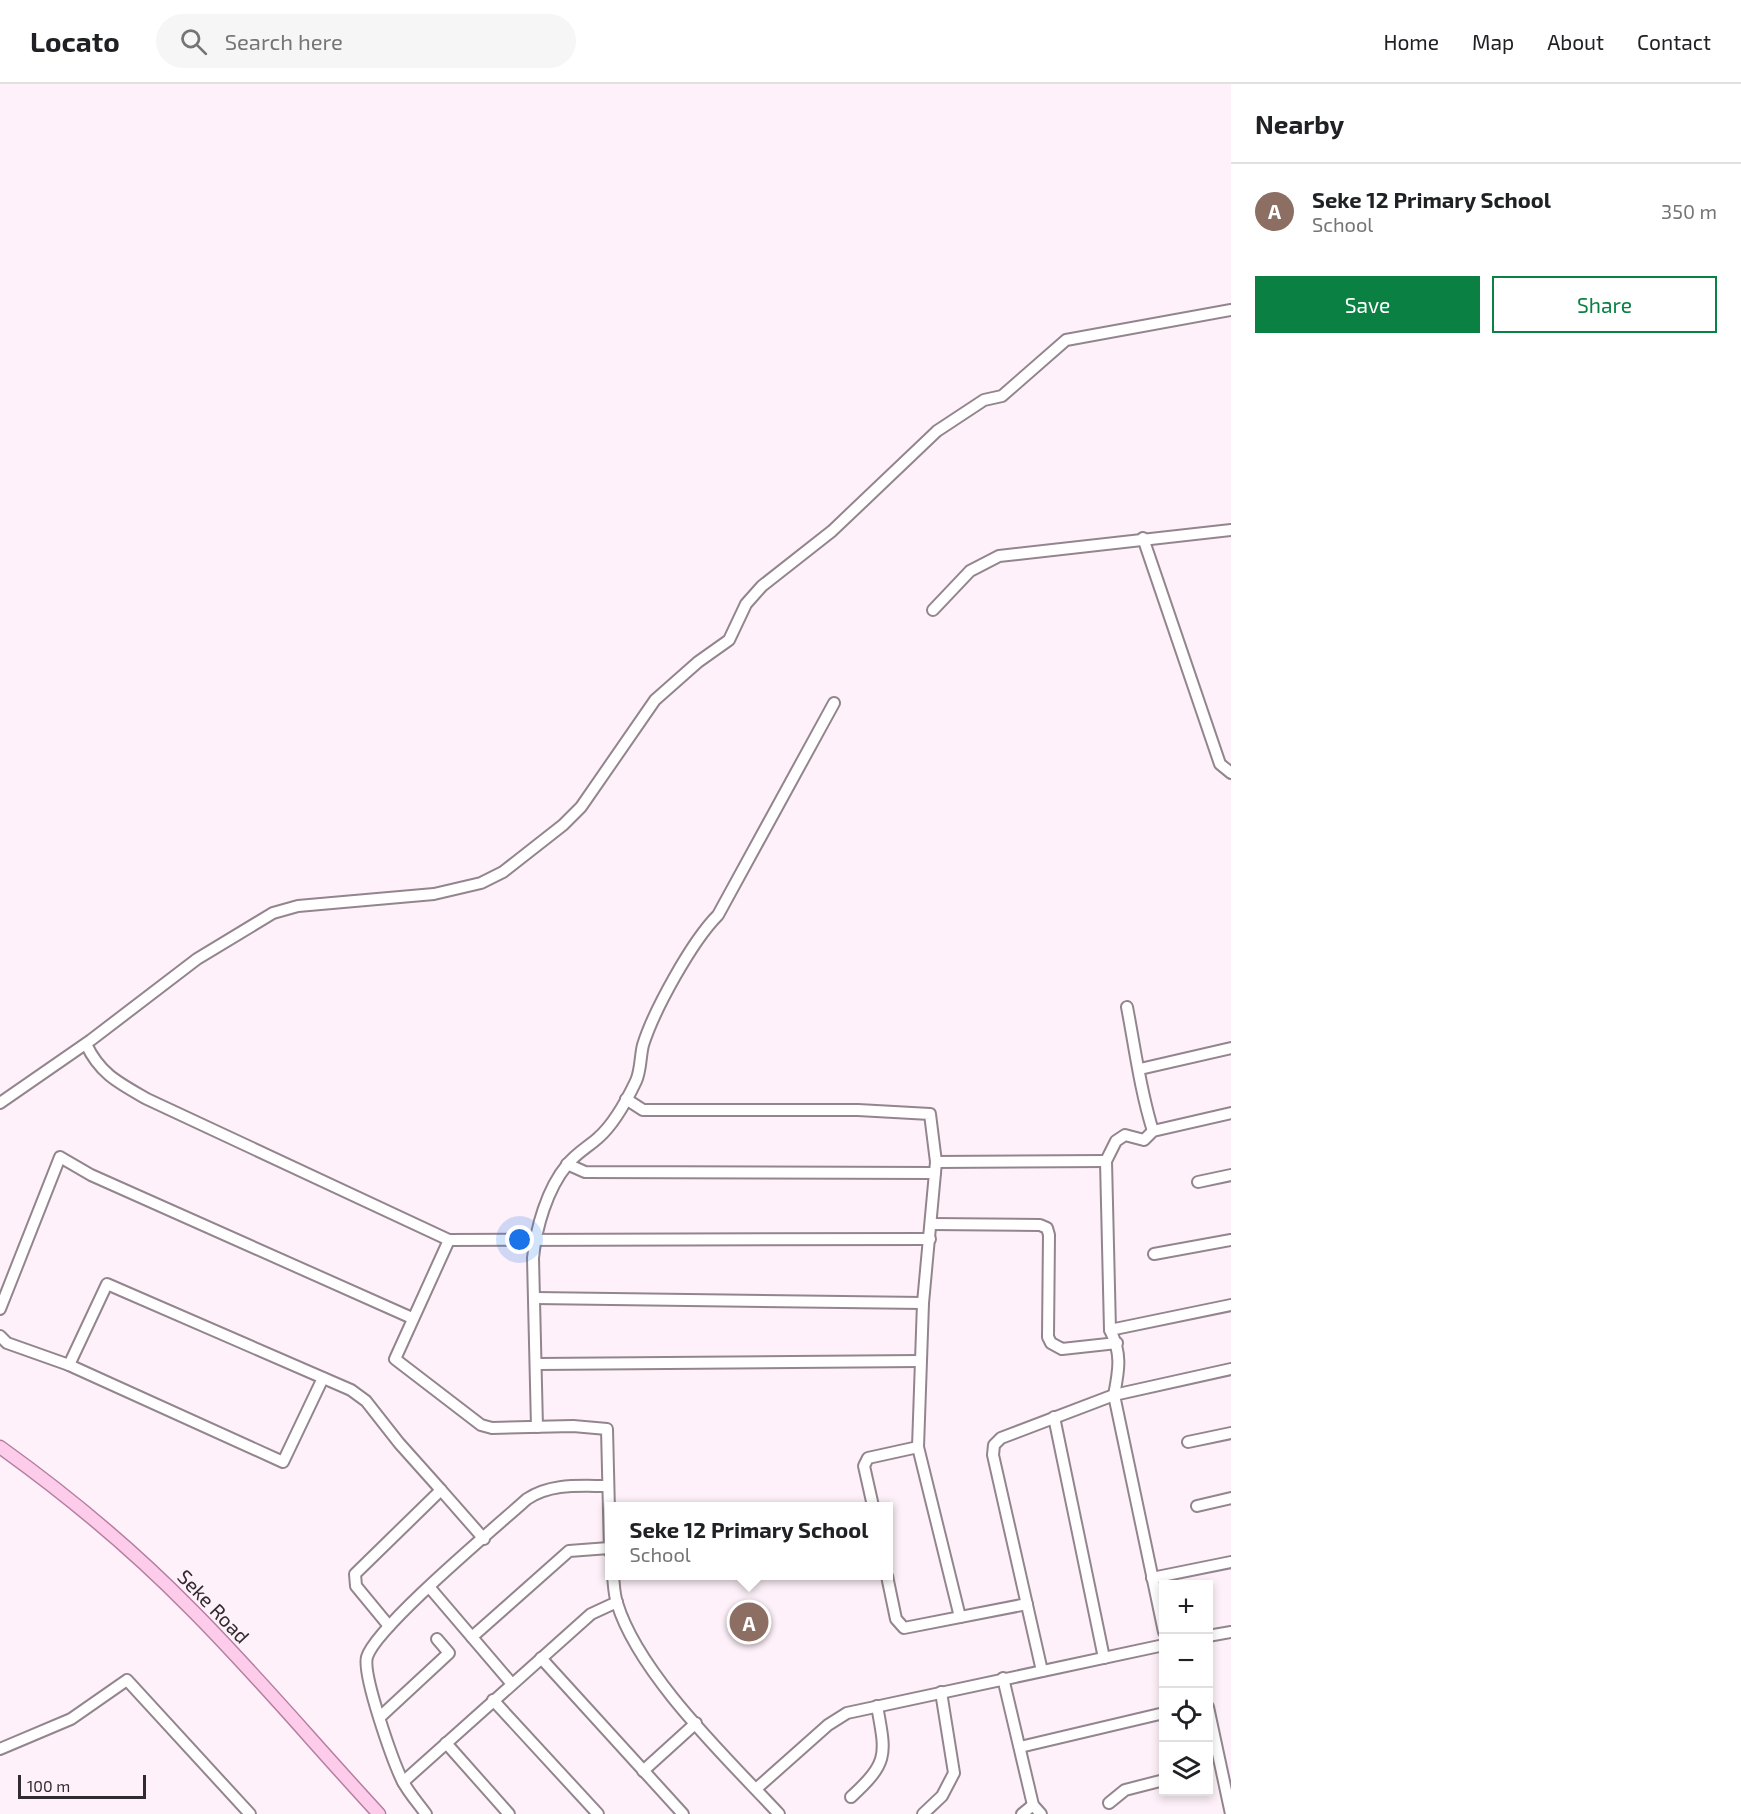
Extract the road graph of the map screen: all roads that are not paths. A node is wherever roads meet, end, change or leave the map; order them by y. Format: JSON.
{"nodes":[{"id":1,"x":1231,"y":310,"type":"edge"},
{"id":2,"x":1231,"y":530,"type":"edge"},
{"id":3,"x":1143,"y":538,"type":"junction"},
{"id":4,"x":933,"y":610,"type":"dead end"},
{"id":5,"x":834,"y":703,"type":"dead end"},
{"id":6,"x":1231,"y":773,"type":"edge"},
{"id":7,"x":1127,"y":1007,"type":"dead end"},
{"id":8,"x":86,"y":1044,"type":"junction"},
{"id":9,"x":1231,"y":1048,"type":"edge"},
{"id":10,"x":1140,"y":1069,"type":"junction"},
{"id":11,"x":626,"y":1099,"type":"junction"},
{"id":12,"x":0,"y":1103,"type":"edge"},
{"id":13,"x":1231,"y":1113,"type":"edge"},
{"id":14,"x":1153,"y":1131,"type":"junction"},
{"id":15,"x":1106,"y":1161,"type":"junction"},
{"id":16,"x":567,"y":1164,"type":"junction"},
{"id":17,"x":935,"y":1168,"type":"junction"},
{"id":18,"x":1231,"y":1175,"type":"edge"},
{"id":19,"x":1198,"y":1182,"type":"dead end"},
{"id":20,"x":931,"y":1224,"type":"junction"},
{"id":21,"x":930,"y":1239,"type":"junction"},
{"id":22,"x":449,"y":1240,"type":"junction"},
{"id":23,"x":535,"y":1240,"type":"junction"},
{"id":24,"x":1231,"y":1240,"type":"edge"},
{"id":25,"x":1154,"y":1254,"type":"dead end"},
{"id":26,"x":535,"y":1298,"type":"junction"},
{"id":27,"x":923,"y":1304,"type":"junction"},
{"id":28,"x":1231,"y":1305,"type":"edge"},
{"id":29,"x":0,"y":1309,"type":"edge"},
{"id":30,"x":412,"y":1318,"type":"junction"},
{"id":31,"x":1110,"y":1330,"type":"junction"},
{"id":32,"x":0,"y":1336,"type":"edge"},
{"id":33,"x":1117,"y":1343,"type":"junction"},
{"id":34,"x":920,"y":1361,"type":"junction"},
{"id":35,"x":537,"y":1364,"type":"junction"},
{"id":36,"x":69,"y":1365,"type":"junction"},
{"id":37,"x":1231,"y":1368,"type":"edge"},
{"id":38,"x":323,"y":1378,"type":"junction"},
{"id":39,"x":1114,"y":1395,"type":"junction"},
{"id":40,"x":1054,"y":1417,"type":"junction"},
{"id":41,"x":537,"y":1427,"type":"junction"},
{"id":42,"x":1231,"y":1433,"type":"edge"},
{"id":43,"x":1188,"y":1442,"type":"dead end"},
{"id":44,"x":0,"y":1447,"type":"edge"},
{"id":45,"x":918,"y":1447,"type":"junction"},
{"id":46,"x":607,"y":1486,"type":"junction"},
{"id":47,"x":441,"y":1490,"type":"junction"},
{"id":48,"x":1231,"y":1498,"type":"edge"},
{"id":49,"x":608,"y":1502,"type":"edge"},
{"id":50,"x":872,"y":1502,"type":"edge"},
{"id":51,"x":1197,"y":1506,"type":"dead end"},
{"id":52,"x":484,"y":1539,"type":"junction"},
{"id":53,"x":605,"y":1550,"type":"edge"},
{"id":54,"x":1231,"y":1562,"type":"edge"},
{"id":55,"x":1152,"y":1578,"type":"junction"},
{"id":56,"x":614,"y":1580,"type":"edge"},
{"id":57,"x":888,"y":1580,"type":"edge"},
{"id":58,"x":430,"y":1588,"type":"junction"},
{"id":59,"x":616,"y":1602,"type":"junction"},
{"id":60,"x":1027,"y":1604,"type":"junction"},
{"id":61,"x":1159,"y":1610,"type":"edge"},
{"id":62,"x":960,"y":1617,"type":"junction"},
{"id":63,"x":389,"y":1626,"type":"junction"},
{"id":64,"x":1231,"y":1632,"type":"edge"},
{"id":65,"x":1213,"y":1635,"type":"edge"},
{"id":66,"x":472,"y":1637,"type":"junction"},
{"id":67,"x":437,"y":1639,"type":"dead end"},
{"id":68,"x":1159,"y":1646,"type":"edge"},
{"id":69,"x":541,"y":1658,"type":"junction"},
{"id":70,"x":1104,"y":1658,"type":"junction"},
{"id":71,"x":1042,"y":1671,"type":"junction"},
{"id":72,"x":1003,"y":1678,"type":"junction"},
{"id":73,"x":512,"y":1684,"type":"junction"},
{"id":74,"x":941,"y":1692,"type":"junction"},
{"id":75,"x":493,"y":1700,"type":"junction"},
{"id":76,"x":877,"y":1706,"type":"junction"},
{"id":77,"x":1159,"y":1714,"type":"edge"},
{"id":78,"x":380,"y":1717,"type":"junction"},
{"id":79,"x":696,"y":1723,"type":"junction"},
{"id":80,"x":1213,"y":1727,"type":"edge"},
{"id":81,"x":446,"y":1743,"type":"junction"},
{"id":82,"x":1020,"y":1747,"type":"junction"},
{"id":83,"x":0,"y":1749,"type":"edge"},
{"id":84,"x":1221,"y":1767,"type":"junction"},
{"id":85,"x":1213,"y":1769,"type":"edge"},
{"id":86,"x":643,"y":1771,"type":"junction"},
{"id":87,"x":1159,"y":1781,"type":"edge"},
{"id":88,"x":403,"y":1782,"type":"junction"},
{"id":89,"x":756,"y":1789,"type":"junction"},
{"id":90,"x":850,"y":1797,"type":"dead end"},
{"id":91,"x":1109,"y":1803,"type":"dead end"},
{"id":92,"x":1033,"y":1805,"type":"junction"},
{"id":93,"x":250,"y":1814,"type":"edge"},
{"id":94,"x":379,"y":1814,"type":"edge"},
{"id":95,"x":426,"y":1814,"type":"edge"},
{"id":96,"x":509,"y":1814,"type":"edge"},
{"id":97,"x":598,"y":1814,"type":"edge"},
{"id":98,"x":683,"y":1814,"type":"edge"},
{"id":99,"x":779,"y":1814,"type":"edge"},
{"id":100,"x":923,"y":1814,"type":"edge"},
{"id":101,"x":1022,"y":1814,"type":"edge"},
{"id":102,"x":1041,"y":1814,"type":"edge"},
{"id":103,"x":1231,"y":1814,"type":"edge"}],
"edges":[{"from":1,"to":8,"type":"street"},
{"from":2,"to":3,"type":"street"},
{"from":3,"to":4,"type":"street"},
{"from":3,"to":6,"type":"street"},
{"from":5,"to":11,"type":"street"},
{"from":7,"to":10,"type":"street"},
{"from":8,"to":12,"type":"street"},
{"from":8,"to":22,"type":"street"},
{"from":9,"to":10,"type":"street"},
{"from":10,"to":14,"type":"street"},
{"from":11,"to":16,"type":"street"},
{"from":11,"to":17,"type":"street"},
{"from":13,"to":14,"type":"street"},
{"from":14,"to":15,"type":"street"},
{"from":15,"to":17,"type":"street"},
{"from":15,"to":31,"type":"street"},
{"from":16,"to":17,"type":"street"},
{"from":16,"to":23,"type":"street"},
{"from":17,"to":20,"type":"street"},
{"from":18,"to":19,"type":"street"},
{"from":20,"to":21,"type":"street"},
{"from":20,"to":33,"type":"street"},
{"from":21,"to":23,"type":"street"},
{"from":21,"to":27,"type":"street"},
{"from":22,"to":23,"type":"street"},
{"from":22,"to":30,"type":"street"},
{"from":23,"to":26,"type":"street"},
{"from":24,"to":25,"type":"street"},
{"from":26,"to":27,"type":"street"},
{"from":26,"to":35,"type":"street"},
{"from":27,"to":34,"type":"street"},
{"from":28,"to":31,"type":"street"},
{"from":29,"to":30,"type":"street"},
{"from":30,"to":41,"type":"street"},
{"from":31,"to":33,"type":"street"},
{"from":32,"to":36,"type":"street"},
{"from":33,"to":39,"type":"street"},
{"from":34,"to":35,"type":"street"},
{"from":34,"to":45,"type":"street"},
{"from":35,"to":41,"type":"street"},
{"from":36,"to":38,"type":"street"},
{"from":36,"to":38,"type":"street"},
{"from":37,"to":39,"type":"street"},
{"from":38,"to":47,"type":"street"},
{"from":39,"to":40,"type":"street"},
{"from":39,"to":55,"type":"street"},
{"from":40,"to":60,"type":"street"},
{"from":40,"to":70,"type":"street"},
{"from":41,"to":46,"type":"street"},
{"from":42,"to":43,"type":"street"},
{"from":44,"to":94,"type":"main road","name":"Seke Road"},
{"from":45,"to":50,"type":"street"},
{"from":45,"to":62,"type":"street"},
{"from":46,"to":49,"type":"street"},
{"from":46,"to":52,"type":"street"},
{"from":47,"to":52,"type":"street"},
{"from":47,"to":63,"type":"street"},
{"from":48,"to":51,"type":"street"},
{"from":52,"to":58,"type":"street"},
{"from":53,"to":66,"type":"street"},
{"from":54,"to":55,"type":"street"},
{"from":55,"to":61,"type":"street"},
{"from":56,"to":59,"type":"street"},
{"from":57,"to":62,"type":"street"},
{"from":58,"to":63,"type":"street"},
{"from":58,"to":66,"type":"street"},
{"from":59,"to":69,"type":"street"},
{"from":59,"to":79,"type":"street"},
{"from":60,"to":62,"type":"street"},
{"from":60,"to":71,"type":"street"},
{"from":63,"to":78,"type":"street"},
{"from":64,"to":65,"type":"street"},
{"from":66,"to":73,"type":"street"},
{"from":67,"to":78,"type":"street"},
{"from":68,"to":70,"type":"street"},
{"from":69,"to":73,"type":"street"},
{"from":69,"to":86,"type":"street"},
{"from":70,"to":71,"type":"street"},
{"from":71,"to":72,"type":"street"},
{"from":72,"to":74,"type":"street"},
{"from":72,"to":82,"type":"street"},
{"from":73,"to":75,"type":"street"},
{"from":74,"to":76,"type":"street"},
{"from":74,"to":100,"type":"street"},
{"from":75,"to":81,"type":"street"},
{"from":75,"to":97,"type":"street"},
{"from":76,"to":89,"type":"street"},
{"from":76,"to":90,"type":"street"},
{"from":77,"to":82,"type":"street"},
{"from":78,"to":88,"type":"street"},
{"from":79,"to":86,"type":"street"},
{"from":79,"to":89,"type":"street"},
{"from":80,"to":84,"type":"street"},
{"from":81,"to":88,"type":"street"},
{"from":81,"to":96,"type":"street"},
{"from":82,"to":92,"type":"street"},
{"from":83,"to":93,"type":"street"},
{"from":84,"to":85,"type":"street"},
{"from":84,"to":103,"type":"street"},
{"from":86,"to":98,"type":"street"},
{"from":87,"to":91,"type":"street"},
{"from":88,"to":95,"type":"street"},
{"from":89,"to":99,"type":"street"},
{"from":92,"to":101,"type":"street"},
{"from":92,"to":102,"type":"street"}]}
